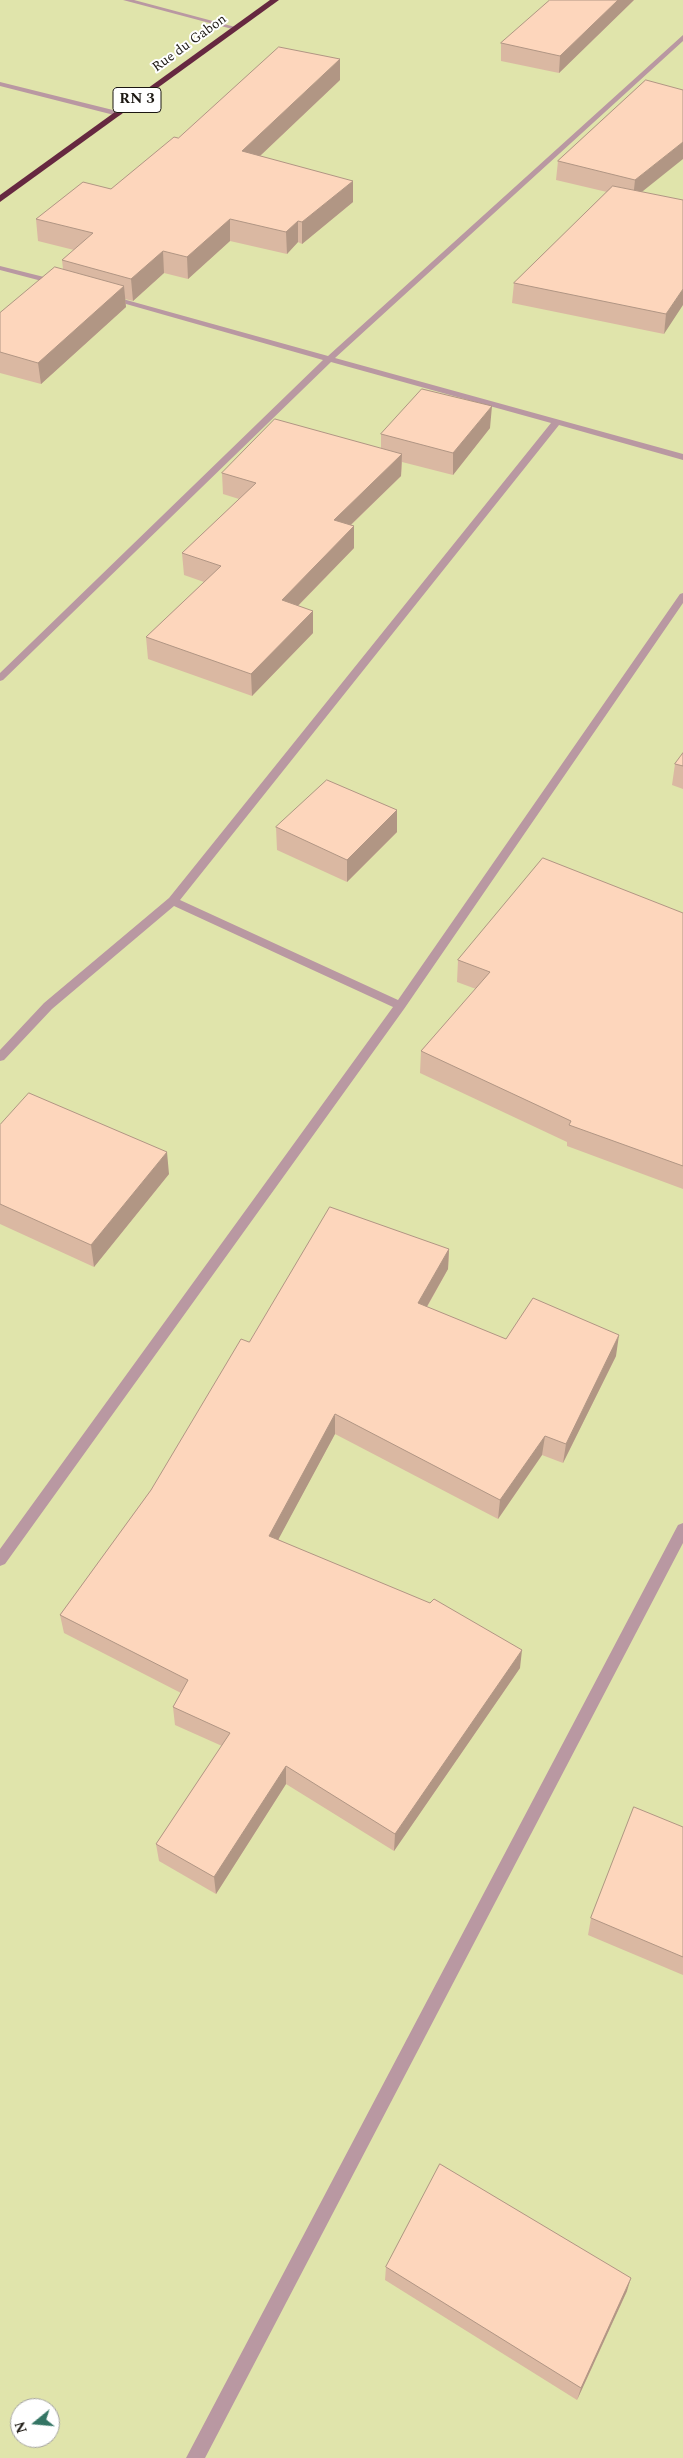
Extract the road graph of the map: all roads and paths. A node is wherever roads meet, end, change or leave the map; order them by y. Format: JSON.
{"nodes":[{"id":1,"x":126,"y":0,"type":"edge"},
{"id":2,"x":275,"y":0,"type":"edge"},
{"id":3,"x":236,"y":28,"type":"junction"},
{"id":4,"x":683,"y":38,"type":"edge"},
{"id":5,"x":0,"y":84,"type":"edge"},
{"id":6,"x":118,"y":114,"type":"junction"},
{"id":7,"x":0,"y":199,"type":"edge"},
{"id":8,"x":0,"y":268,"type":"edge"},
{"id":9,"x":66,"y":286,"type":"edge"},
{"id":10,"x":103,"y":296,"type":"edge"},
{"id":11,"x":328,"y":360,"type":"junction"},
{"id":12,"x":557,"y":422,"type":"junction"},
{"id":13,"x":683,"y":457,"type":"edge"},
{"id":14,"x":683,"y":596,"type":"edge"},
{"id":15,"x":0,"y":678,"type":"edge"},
{"id":16,"x":173,"y":901,"type":"junction"},
{"id":17,"x":400,"y":1006,"type":"junction"},
{"id":18,"x":0,"y":1057,"type":"edge"},
{"id":19,"x":683,"y":1529,"type":"edge"},
{"id":20,"x":0,"y":1560,"type":"edge"},
{"id":21,"x":195,"y":2458,"type":"edge"}],
"edges":[{"from":1,"to":3,"type":"street"},
{"from":2,"to":3,"type":"highway","name":"Rue du Gabon","number":"RN 3"},
{"from":3,"to":6,"type":"highway","name":"Rue du Gabon","number":"RN 3"},
{"from":4,"to":11,"type":"street"},
{"from":5,"to":6,"type":"street"},
{"from":6,"to":7,"type":"highway","name":"Rue du Gabon","number":"RN 3"},
{"from":8,"to":9,"type":"street"},
{"from":10,"to":11,"type":"street"},
{"from":11,"to":12,"type":"street"},
{"from":11,"to":15,"type":"street"},
{"from":12,"to":13,"type":"street"},
{"from":12,"to":16,"type":"street"},
{"from":14,"to":17,"type":"street"},
{"from":16,"to":17,"type":"street"},
{"from":16,"to":18,"type":"street"},
{"from":17,"to":20,"type":"street"},
{"from":19,"to":21,"type":"street"}]}
